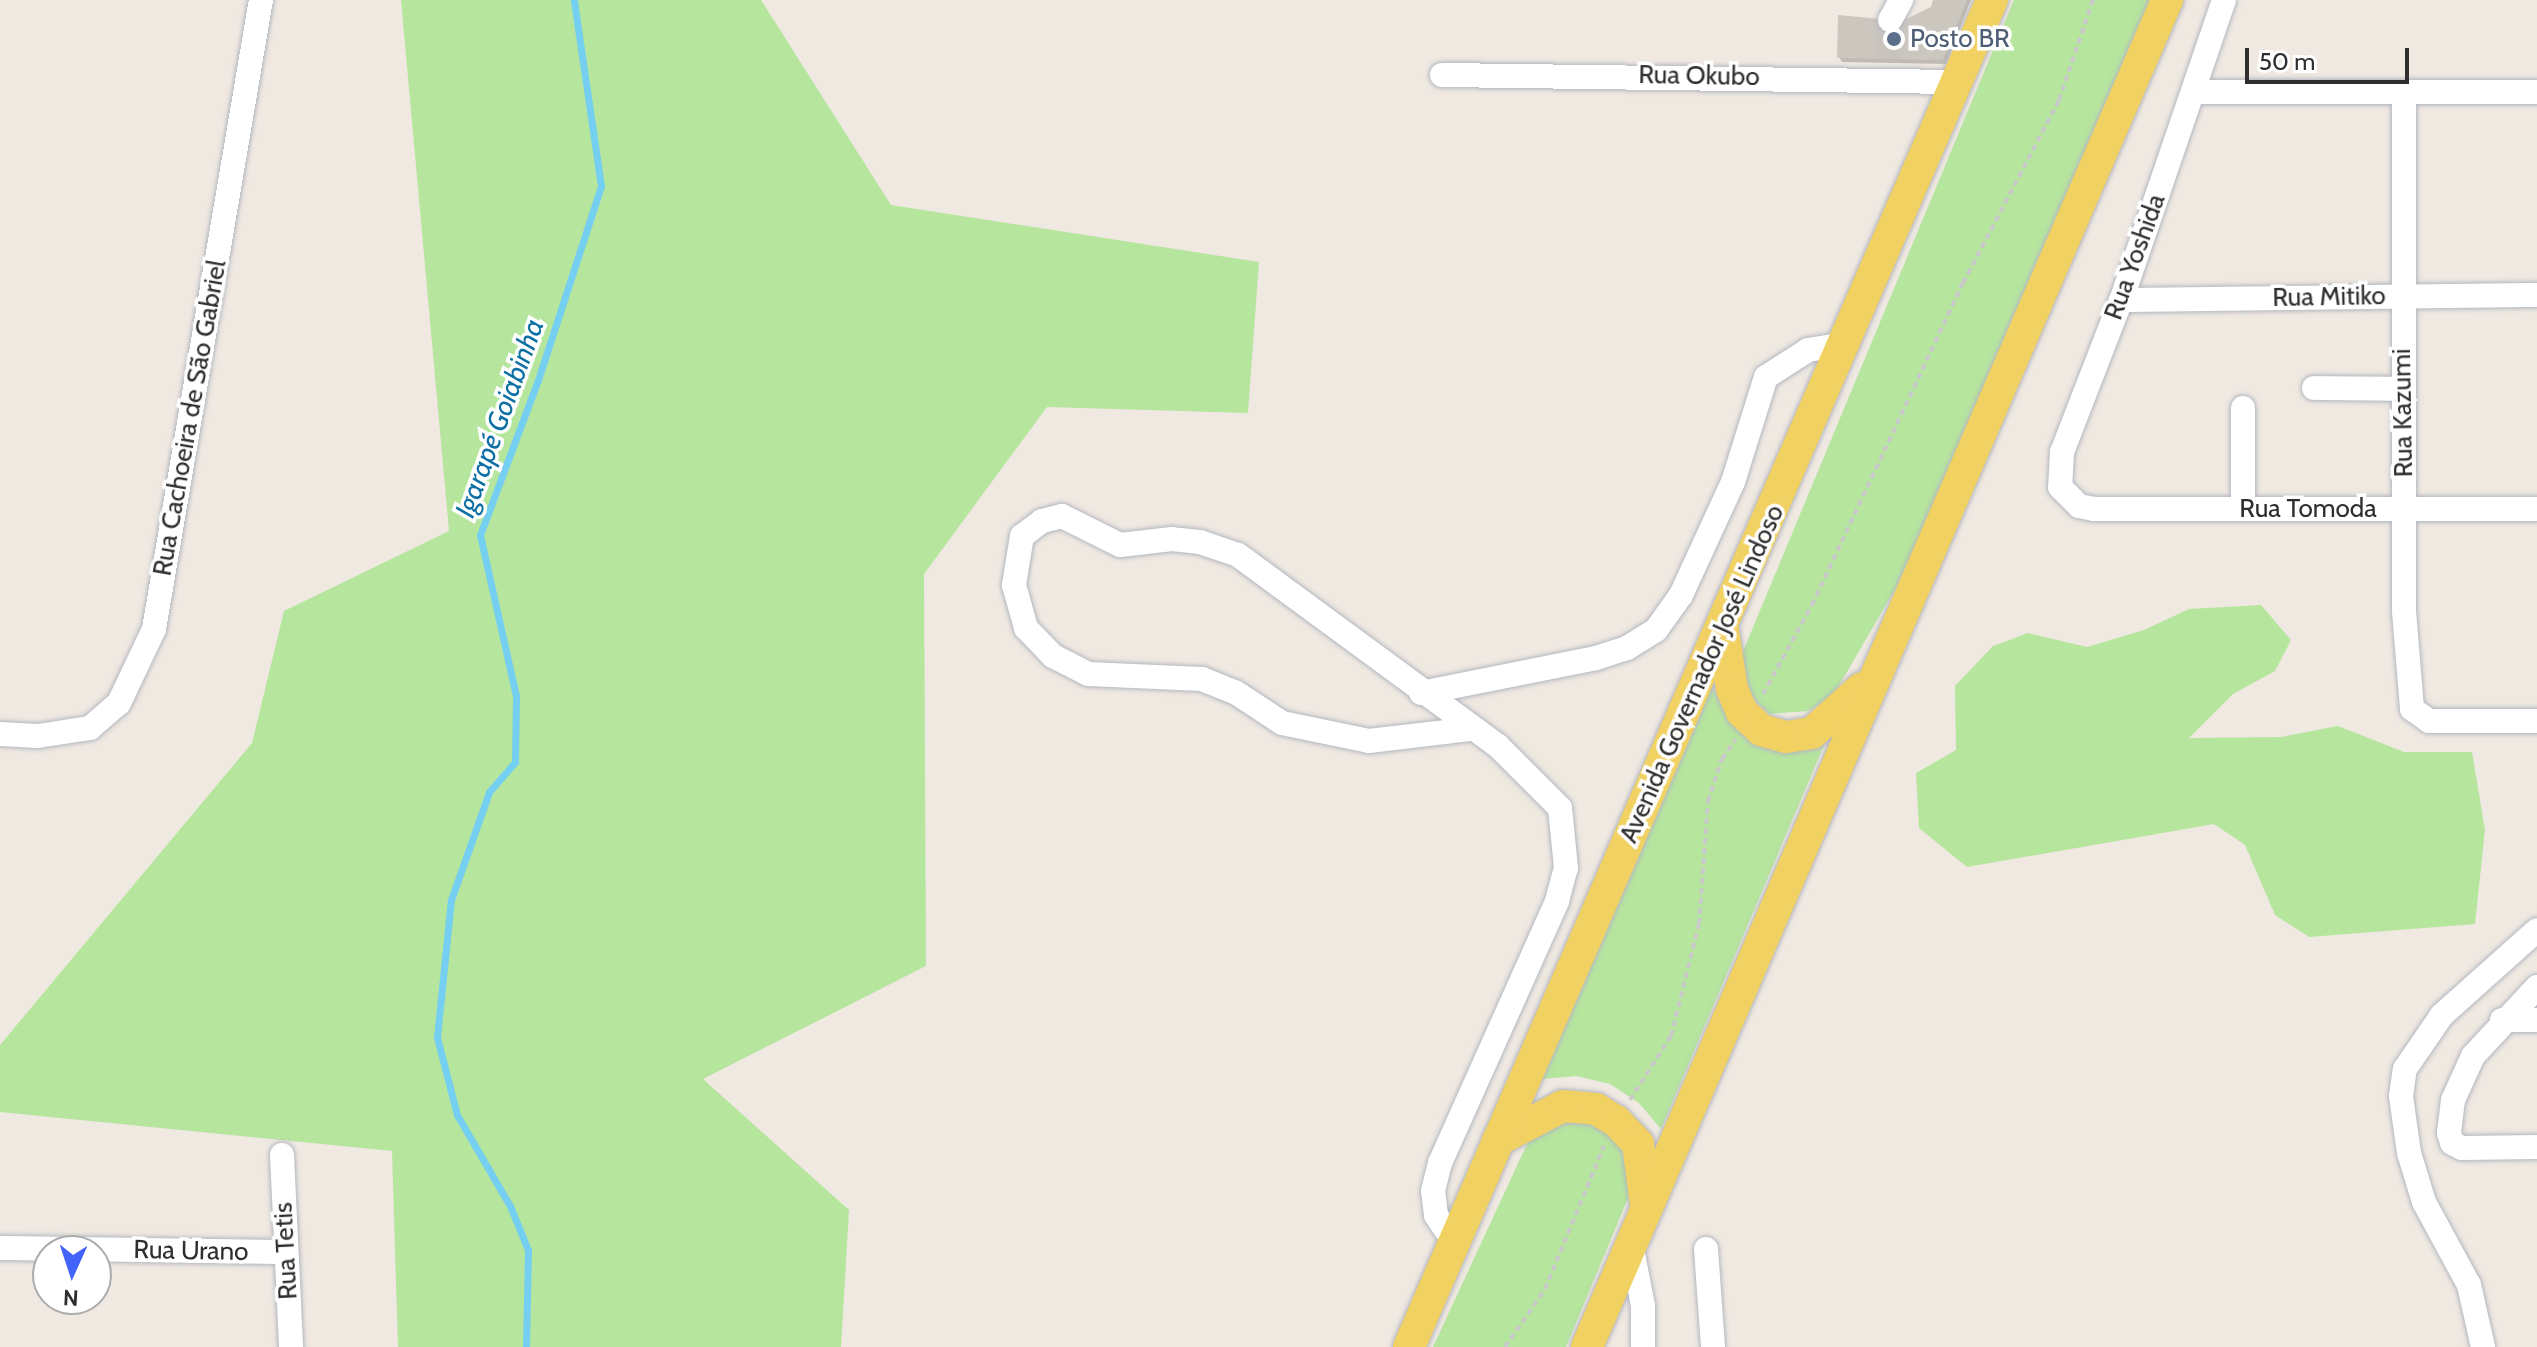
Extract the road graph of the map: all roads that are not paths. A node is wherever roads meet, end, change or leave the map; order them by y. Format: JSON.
{"nodes":[{"id":1,"x":261,"y":0,"type":"edge"},
{"id":2,"x":1992,"y":0,"type":"edge"},
{"id":3,"x":2167,"y":0,"type":"edge"},
{"id":4,"x":2224,"y":0,"type":"edge"},
{"id":5,"x":1442,"y":75,"type":"dead end"},
{"id":6,"x":1955,"y":82,"type":"junction"},
{"id":7,"x":2194,"y":92,"type":"junction"},
{"id":8,"x":2537,"y":92,"type":"edge"},
{"id":9,"x":2404,"y":94,"type":"junction"},
{"id":10,"x":2537,"y":295,"type":"edge"},
{"id":11,"x":2402,"y":297,"type":"junction"},
{"id":12,"x":2121,"y":300,"type":"junction"},
{"id":13,"x":1845,"y":344,"type":"junction"},
{"id":14,"x":2314,"y":388,"type":"dead end"},
{"id":15,"x":2403,"y":389,"type":"junction"},
{"id":16,"x":2243,"y":408,"type":"dead end"},
{"id":17,"x":2079,"y":506,"type":"joint"},
{"id":18,"x":2243,"y":509,"type":"junction"},
{"id":19,"x":2404,"y":509,"type":"junction"},
{"id":20,"x":2537,"y":509,"type":"edge"},
{"id":21,"x":1723,"y":631,"type":"junction"},
{"id":22,"x":1873,"y":677,"type":"junction"},
{"id":23,"x":1421,"y":693,"type":"junction"},
{"id":24,"x":2537,"y":721,"type":"edge"},
{"id":25,"x":1469,"y":729,"type":"junction"},
{"id":26,"x":0,"y":734,"type":"edge"},
{"id":27,"x":2537,"y":930,"type":"edge"},
{"id":28,"x":2537,"y":987,"type":"edge"},
{"id":29,"x":2502,"y":1020,"type":"junction"},
{"id":30,"x":2537,"y":1020,"type":"edge"},
{"id":31,"x":1498,"y":1140,"type":"junction"},
{"id":32,"x":2537,"y":1147,"type":"edge"},
{"id":33,"x":282,"y":1155,"type":"dead end"},
{"id":34,"x":1646,"y":1205,"type":"junction"},
{"id":35,"x":1454,"y":1242,"type":"junction"},
{"id":36,"x":1631,"y":1244,"type":"junction"},
{"id":37,"x":0,"y":1248,"type":"edge"},
{"id":38,"x":1706,"y":1249,"type":"dead end"},
{"id":39,"x":286,"y":1252,"type":"junction"},
{"id":40,"x":291,"y":1347,"type":"edge"},
{"id":41,"x":1409,"y":1347,"type":"edge"},
{"id":42,"x":1587,"y":1347,"type":"edge"},
{"id":43,"x":1643,"y":1347,"type":"edge"},
{"id":44,"x":1713,"y":1347,"type":"edge"},
{"id":45,"x":2483,"y":1347,"type":"edge"}],
"edges":[{"from":1,"to":26,"type":"street","name":"Rua Cachoeira de São Gabriel"},
{"from":2,"to":6,"type":"main road","name":"Avenida Governador José Lindoso"},
{"from":3,"to":22,"type":"main road"},
{"from":4,"to":7,"type":"street","name":"Rua Yoshida"},
{"from":5,"to":6,"type":"street","name":"Rua Okubo"},
{"from":6,"to":13,"type":"main road","name":"Avenida Governador José Lindoso"},
{"from":7,"to":9,"type":"street"},
{"from":7,"to":12,"type":"street","name":"Rua Yoshida"},
{"from":8,"to":9,"type":"street"},
{"from":9,"to":11,"type":"street","name":"Rua Kazumi"},
{"from":10,"to":11,"type":"street","name":"Rua Mitiko"},
{"from":11,"to":12,"type":"street","name":"Rua Mitiko"},
{"from":11,"to":15,"type":"street","name":"Rua Kazumi"},
{"from":12,"to":17,"type":"street","name":"Rua Yoshida"},
{"from":13,"to":21,"type":"main road","name":"Avenida Governador José Lindoso"},
{"from":13,"to":23,"type":"street"},
{"from":14,"to":15,"type":"street"},
{"from":15,"to":19,"type":"street","name":"Rua Kazumi"},
{"from":16,"to":18,"type":"street"},
{"from":17,"to":18,"type":"street","name":"Rua Tomoda"},
{"from":18,"to":19,"type":"street","name":"Rua Tomoda"},
{"from":19,"to":20,"type":"street","name":"Rua Tomoda"},
{"from":19,"to":24,"type":"street","name":"Rua Kazumi"},
{"from":21,"to":22,"type":"main road"},
{"from":21,"to":31,"type":"main road","name":"Avenida Governador José Lindoso"},
{"from":22,"to":34,"type":"main road"},
{"from":23,"to":25,"type":"street"},
{"from":23,"to":25,"type":"street"},
{"from":25,"to":35,"type":"street"},
{"from":27,"to":45,"type":"street"},
{"from":28,"to":29,"type":"street"},
{"from":29,"to":30,"type":"street"},
{"from":29,"to":32,"type":"street"},
{"from":31,"to":34,"type":"main road"},
{"from":31,"to":35,"type":"main road","name":"Avenida Governador José Lindoso"},
{"from":33,"to":39,"type":"street","name":"Rua Tetis"},
{"from":34,"to":36,"type":"main road"},
{"from":35,"to":41,"type":"main road","name":"Avenida Governador José Lindoso"},
{"from":36,"to":42,"type":"main road"},
{"from":36,"to":43,"type":"street"},
{"from":37,"to":39,"type":"street","name":"Rua Urano"},
{"from":38,"to":44,"type":"street"},
{"from":39,"to":40,"type":"street","name":"Rua Tetis"}]}
